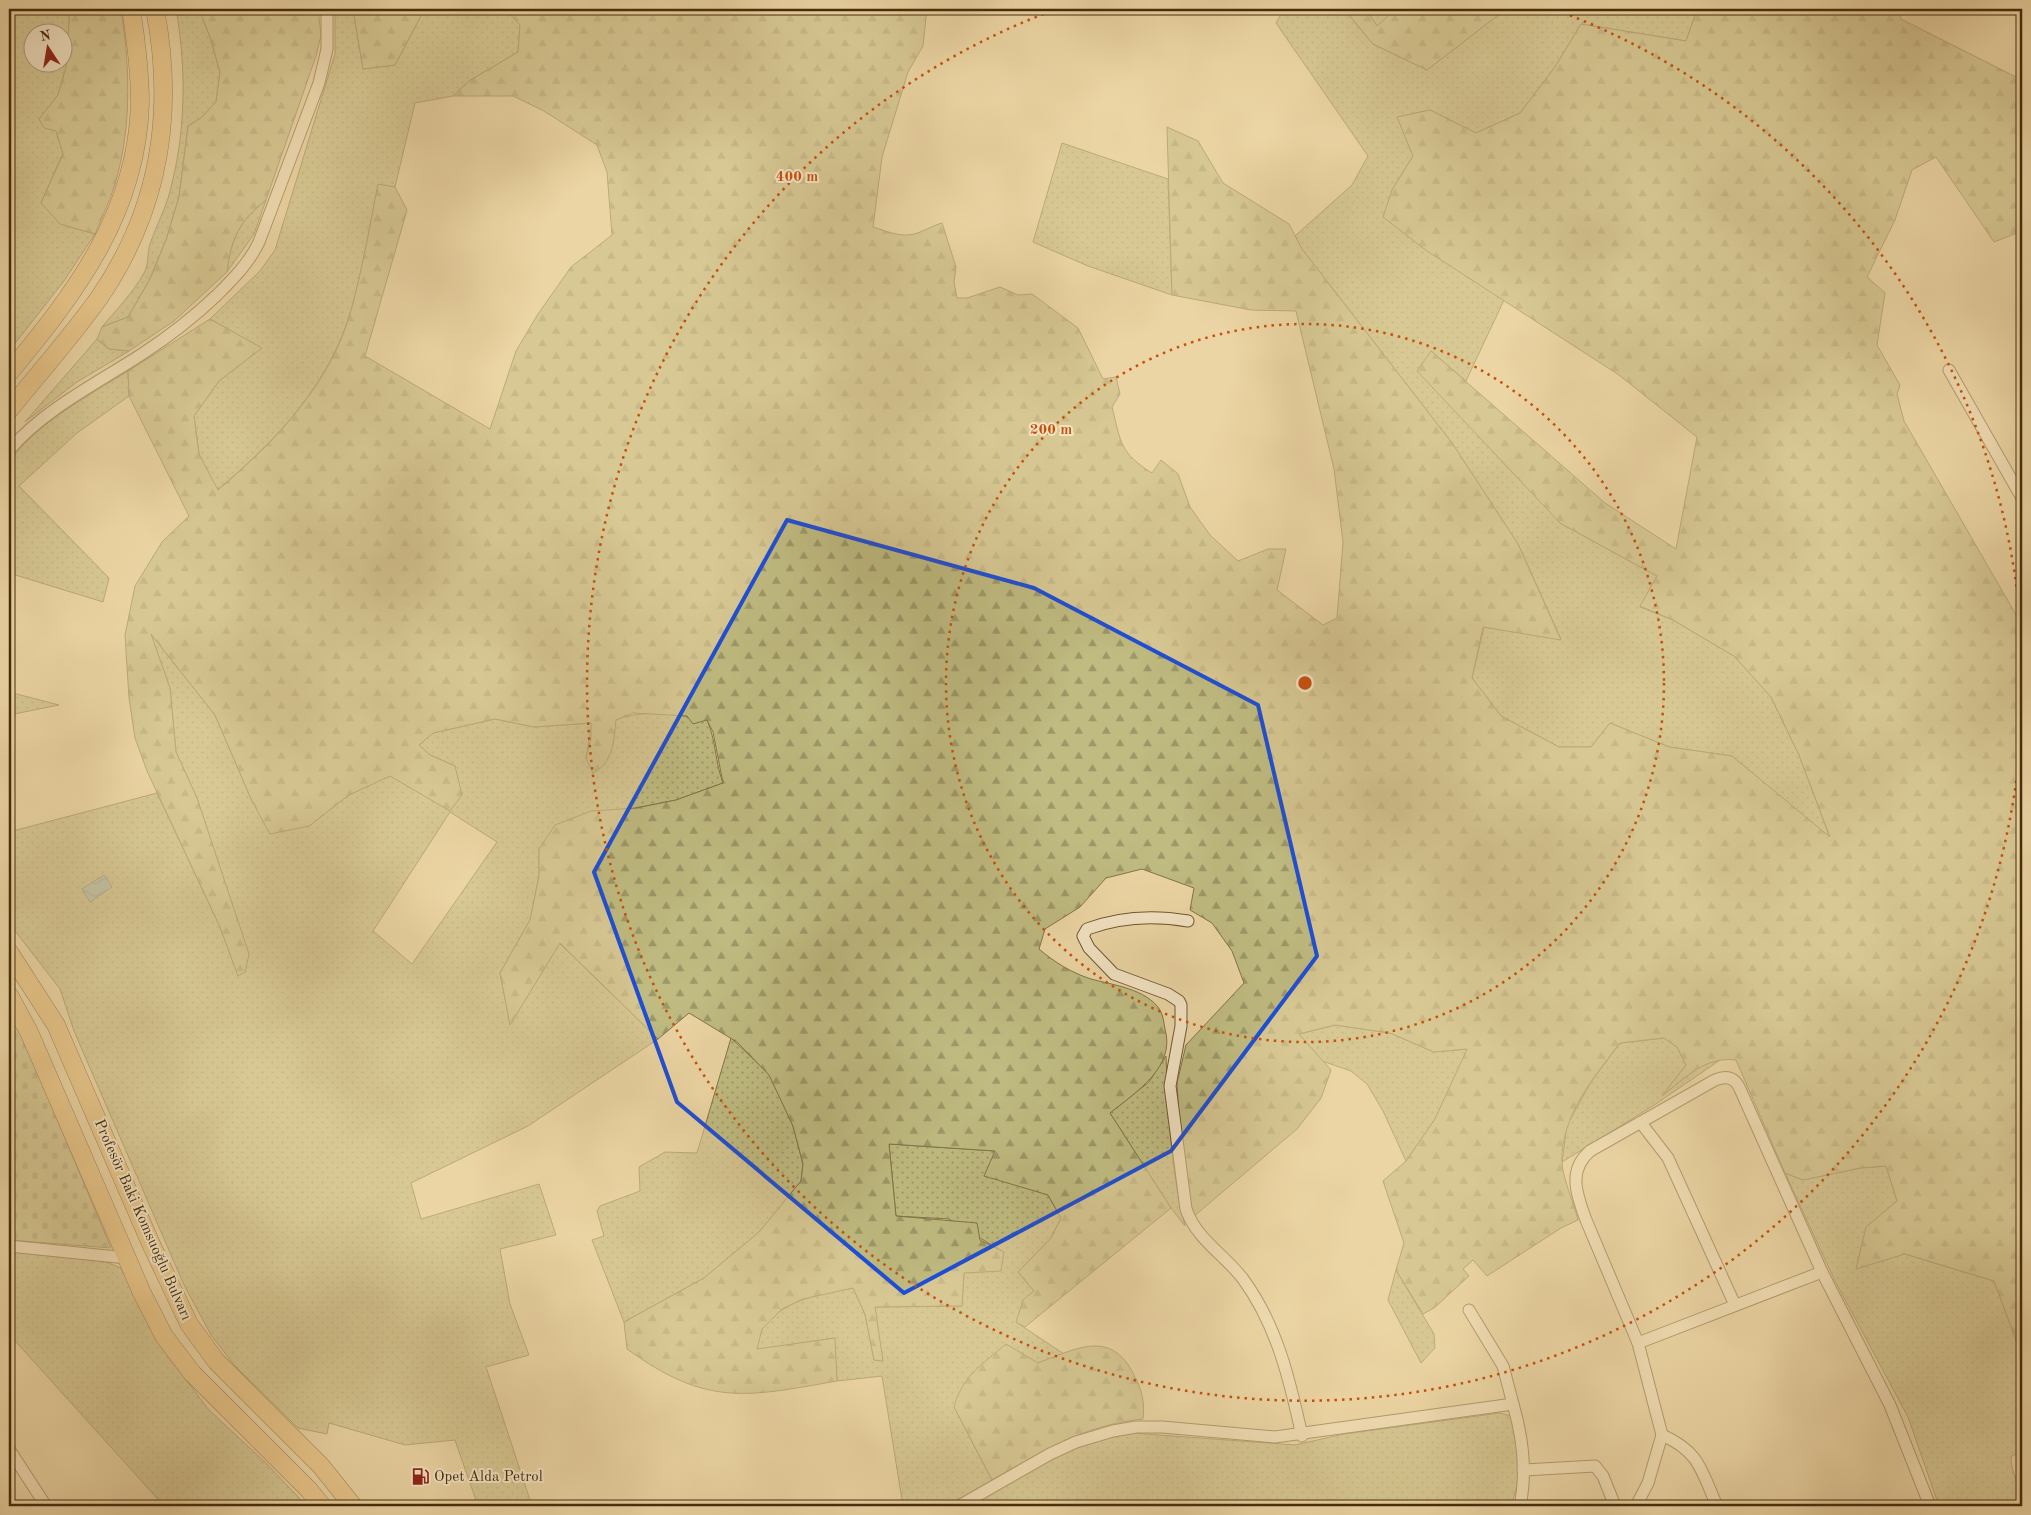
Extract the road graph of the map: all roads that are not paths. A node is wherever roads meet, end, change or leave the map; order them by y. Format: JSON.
{"nodes":[{"id":1,"x":131,"y":9,"type":"edge"},
{"id":2,"x":155,"y":9,"type":"edge"},
{"id":3,"x":327,"y":9,"type":"edge"},
{"id":4,"x":1949,"y":370,"type":"dead end"},
{"id":5,"x":9,"y":373,"type":"edge"},
{"id":6,"x":9,"y":410,"type":"edge"},
{"id":7,"x":9,"y":450,"type":"edge"},
{"id":8,"x":2022,"y":498,"type":"edge"},
{"id":9,"x":1188,"y":921,"type":"dead end"},
{"id":10,"x":9,"y":952,"type":"edge"},
{"id":11,"x":9,"y":995,"type":"edge"},
{"id":12,"x":1641,"y":1123,"type":"junction"},
{"id":13,"x":9,"y":1246,"type":"edge"},
{"id":14,"x":127,"y":1258,"type":"junction"},
{"id":15,"x":1822,"y":1272,"type":"junction"},
{"id":16,"x":1735,"y":1305,"type":"junction"},
{"id":17,"x":1469,"y":1310,"type":"dead end"},
{"id":18,"x":1638,"y":1342,"type":"junction"},
{"id":19,"x":1513,"y":1404,"type":"junction"},
{"id":20,"x":1662,"y":1435,"type":"junction"},
{"id":21,"x":1302,"y":1436,"type":"junction"},
{"id":22,"x":9,"y":1449,"type":"edge"},
{"id":23,"x":1523,"y":1470,"type":"junction"},
{"id":24,"x":46,"y":1506,"type":"edge"},
{"id":25,"x":322,"y":1506,"type":"edge"},
{"id":26,"x":353,"y":1506,"type":"edge"},
{"id":27,"x":959,"y":1506,"type":"edge"},
{"id":28,"x":1520,"y":1506,"type":"edge"},
{"id":29,"x":1615,"y":1506,"type":"edge"},
{"id":30,"x":1636,"y":1506,"type":"edge"},
{"id":31,"x":1717,"y":1506,"type":"edge"},
{"id":32,"x":1930,"y":1506,"type":"edge"}],
"edges":[{"from":1,"to":5,"type":"main road"},
{"from":2,"to":6,"type":"main road"},
{"from":3,"to":7,"type":"street"},
{"from":4,"to":8,"type":"street"},
{"from":9,"to":21,"type":"street"},
{"from":10,"to":26,"type":"main road","name":"Profesör Baki Komsuoğlu Bulvarı"},
{"from":11,"to":14,"type":"main road","name":"Profesör Baki Komsuoğlu Bulvarı"},
{"from":12,"to":15,"type":"street"},
{"from":12,"to":16,"type":"street"},
{"from":12,"to":18,"type":"street"},
{"from":13,"to":14,"type":"street"},
{"from":14,"to":25,"type":"main road","name":"Profesör Baki Komsuoğlu Bulvarı"},
{"from":15,"to":16,"type":"street"},
{"from":15,"to":32,"type":"street"},
{"from":16,"to":18,"type":"street"},
{"from":17,"to":19,"type":"street"},
{"from":18,"to":20,"type":"street"},
{"from":19,"to":21,"type":"street"},
{"from":19,"to":23,"type":"street"},
{"from":20,"to":30,"type":"street"},
{"from":20,"to":31,"type":"street"},
{"from":21,"to":27,"type":"street"},
{"from":22,"to":24,"type":"street"},
{"from":23,"to":28,"type":"street"},
{"from":23,"to":29,"type":"street"}]}
